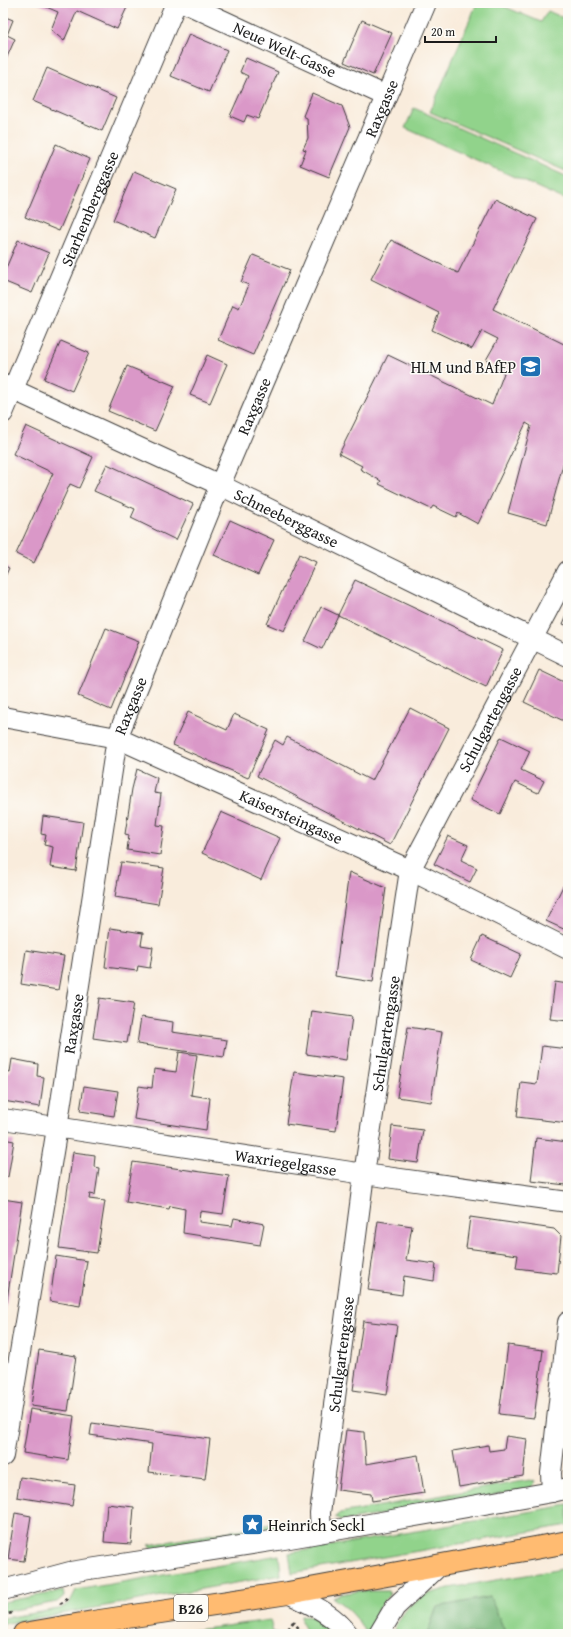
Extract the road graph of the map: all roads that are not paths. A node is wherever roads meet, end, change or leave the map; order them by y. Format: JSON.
{"nodes":[{"id":1,"x":176,"y":3,"type":"edge"},
{"id":2,"x":185,"y":3,"type":"edge"},
{"id":3,"x":426,"y":3,"type":"edge"},
{"id":4,"x":386,"y":96,"type":"junction"},
{"id":5,"x":8,"y":387,"type":"edge"},
{"id":6,"x":3,"y":414,"type":"edge"},
{"id":7,"x":220,"y":485,"type":"junction"},
{"id":8,"x":568,"y":571,"type":"edge"},
{"id":9,"x":533,"y":640,"type":"junction"},
{"id":10,"x":568,"y":656,"type":"edge"},
{"id":11,"x":3,"y":717,"type":"edge"},
{"id":12,"x":117,"y":738,"type":"junction"},
{"id":13,"x":410,"y":870,"type":"junction"},
{"id":14,"x":568,"y":949,"type":"edge"},
{"id":15,"x":3,"y":1119,"type":"edge"},
{"id":16,"x":57,"y":1128,"type":"junction"},
{"id":17,"x":364,"y":1174,"type":"junction"},
{"id":18,"x":568,"y":1202,"type":"edge"},
{"id":19,"x":568,"y":1322,"type":"edge"},
{"id":20,"x":3,"y":1456,"type":"edge"},
{"id":21,"x":560,"y":1490,"type":"edge"},
{"id":22,"x":321,"y":1532,"type":"junction"},
{"id":23,"x":568,"y":1542,"type":"edge"},
{"id":24,"x":440,"y":1565,"type":"junction"},
{"id":25,"x":3,"y":1590,"type":"edge"},
{"id":26,"x":288,"y":1593,"type":"junction"},
{"id":27,"x":24,"y":1634,"type":"edge"},
{"id":28,"x":348,"y":1634,"type":"edge"},
{"id":29,"x":379,"y":1634,"type":"edge"}],
"edges":[{"from":1,"to":5,"type":"street","name":"Starhemberggasse"},
{"from":2,"to":4,"type":"street","name":"Neue Welt-Gasse"},
{"from":3,"to":4,"type":"street","name":"Raxgasse"},
{"from":4,"to":7,"type":"street","name":"Raxgasse"},
{"from":5,"to":6,"type":"street","name":"Starhemberggasse"},
{"from":5,"to":7,"type":"street","name":"Schneeberggasse"},
{"from":7,"to":9,"type":"street","name":"Schneeberggasse"},
{"from":7,"to":12,"type":"street","name":"Raxgasse"},
{"from":8,"to":9,"type":"street","name":"Schulgartengasse"},
{"from":9,"to":10,"type":"street","name":"Schneeberggasse"},
{"from":9,"to":13,"type":"street","name":"Schulgartengasse"},
{"from":11,"to":12,"type":"street","name":"Kaisersteingasse"},
{"from":12,"to":13,"type":"street","name":"Kaisersteingasse"},
{"from":12,"to":16,"type":"street","name":"Raxgasse"},
{"from":13,"to":14,"type":"street","name":"Kaisersteingasse"},
{"from":13,"to":17,"type":"street","name":"Schulgartengasse"},
{"from":15,"to":16,"type":"street","name":"Waxriegelgasse"},
{"from":16,"to":17,"type":"street","name":"Waxriegelgasse"},
{"from":16,"to":20,"type":"street","name":"Raxgasse"},
{"from":17,"to":18,"type":"street","name":"Waxriegelgasse"},
{"from":17,"to":22,"type":"street","name":"Schulgartengasse"},
{"from":19,"to":21,"type":"street"},
{"from":21,"to":22,"type":"street"},
{"from":22,"to":25,"type":"street"},
{"from":23,"to":24,"type":"main road","number":"B26"},
{"from":24,"to":26,"type":"main road","number":"B26"},
{"from":24,"to":29,"type":"street"},
{"from":26,"to":27,"type":"main road","number":"B26"},
{"from":26,"to":28,"type":"street"}]}
